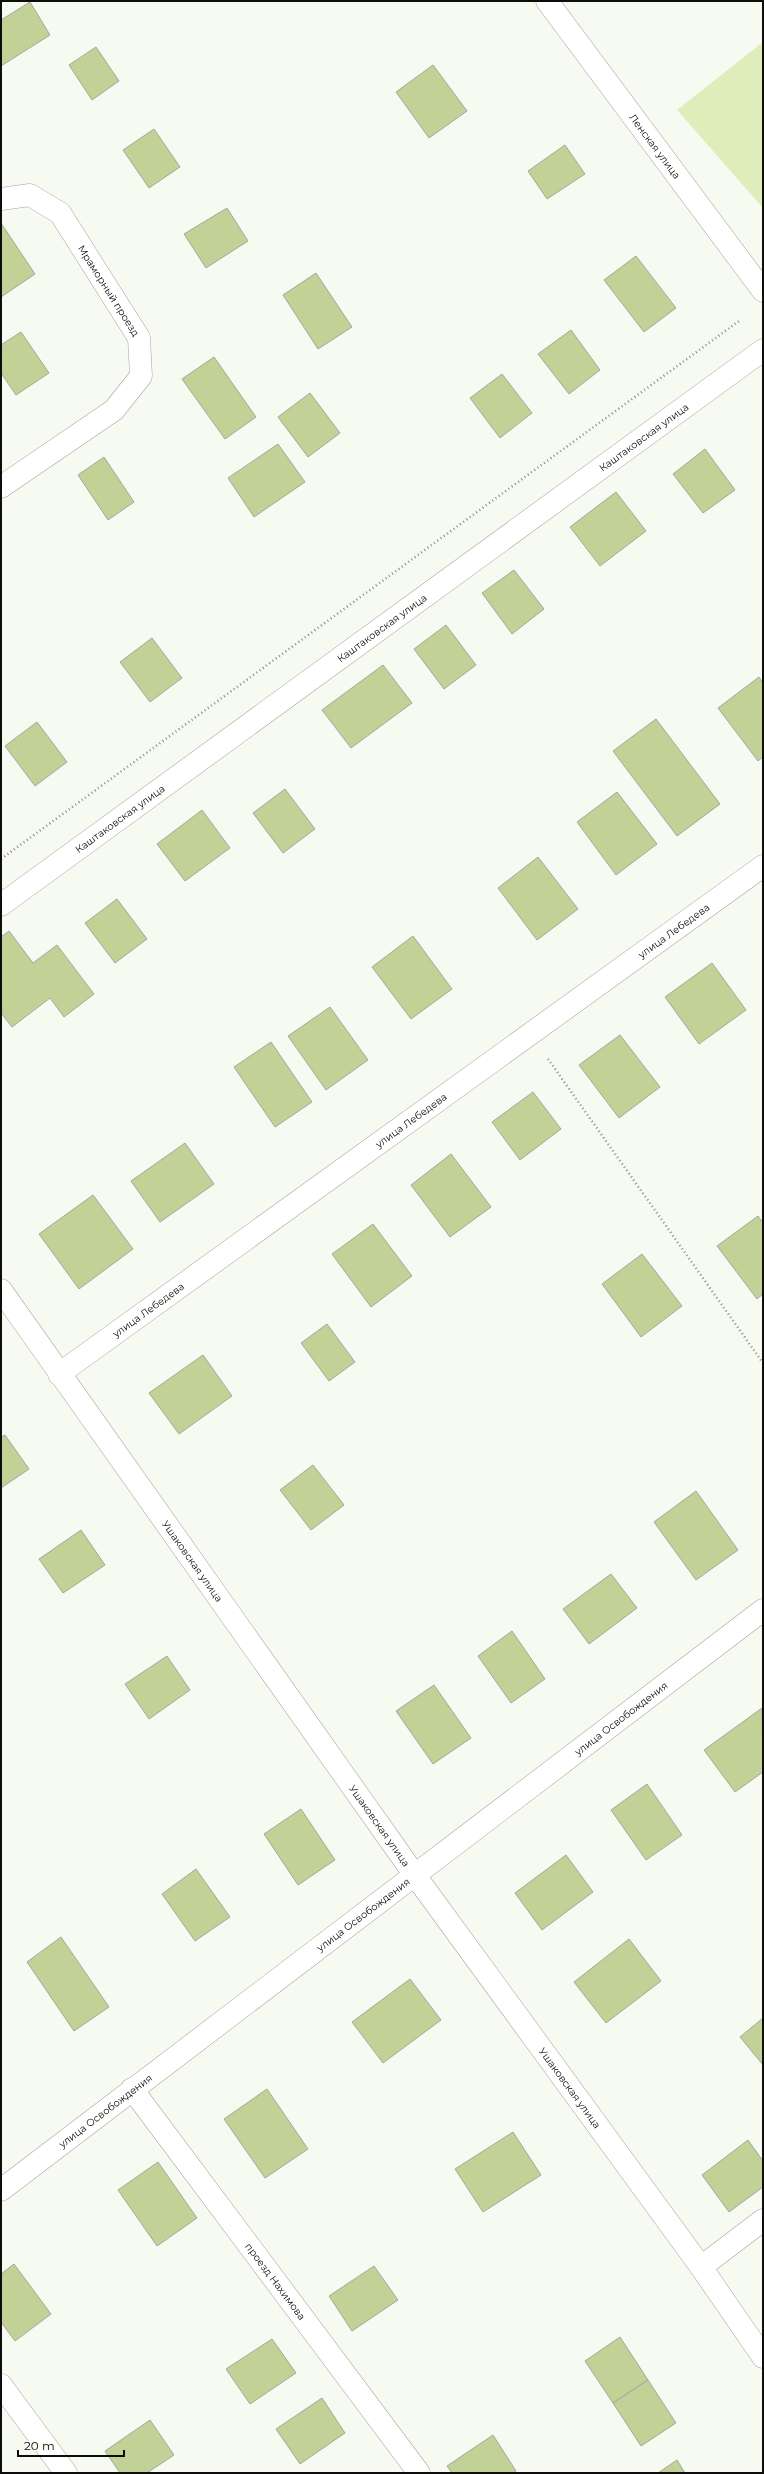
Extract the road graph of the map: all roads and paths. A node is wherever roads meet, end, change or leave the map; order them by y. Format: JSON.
{"nodes":[{"id":1,"x":547,"y":1,"type":"edge"},
{"id":2,"x":1,"y":199,"type":"edge"},
{"id":3,"x":763,"y":290,"type":"edge"},
{"id":4,"x":739,"y":321,"type":"dead end"},
{"id":5,"x":763,"y":350,"type":"edge"},
{"id":6,"x":1,"y":488,"type":"edge"},
{"id":7,"x":1,"y":859,"type":"edge"},
{"id":8,"x":763,"y":866,"type":"edge"},
{"id":9,"x":1,"y":905,"type":"edge"},
{"id":10,"x":530,"y":1034,"type":"junction"},
{"id":11,"x":1,"y":1290,"type":"edge"},
{"id":12,"x":763,"y":1363,"type":"edge"},
{"id":13,"x":59,"y":1374,"type":"junction"},
{"id":14,"x":763,"y":1610,"type":"edge"},
{"id":15,"x":414,"y":1874,"type":"junction"},
{"id":16,"x":132,"y":2089,"type":"junction"},
{"id":17,"x":1,"y":2190,"type":"edge"},
{"id":18,"x":763,"y":2220,"type":"edge"},
{"id":19,"x":701,"y":2267,"type":"junction"},
{"id":20,"x":763,"y":2357,"type":"edge"},
{"id":21,"x":1,"y":2385,"type":"edge"},
{"id":22,"x":66,"y":2473,"type":"edge"},
{"id":23,"x":419,"y":2473,"type":"edge"}],
"edges":[{"from":1,"to":3,"type":"street","name":"Ленская улица"},
{"from":2,"to":6,"type":"street","name":"Мраморный проезд"},
{"from":4,"to":7,"type":"path"},
{"from":5,"to":9,"type":"street","name":"Каштаковская улица"},
{"from":8,"to":10,"type":"street","name":"улица Лебедева"},
{"from":10,"to":12,"type":"path"},
{"from":10,"to":13,"type":"street","name":"улица Лебедева"},
{"from":11,"to":13,"type":"street","name":"Ушаковская улица"},
{"from":13,"to":15,"type":"street","name":"Ушаковская улица"},
{"from":14,"to":15,"type":"street","name":"улица Освобождения"},
{"from":15,"to":16,"type":"street","name":"улица Освобождения"},
{"from":15,"to":19,"type":"street","name":"Ушаковская улица"},
{"from":16,"to":17,"type":"street","name":"улица Освобождения"},
{"from":16,"to":23,"type":"street","name":"проезд Нахимова"},
{"from":18,"to":19,"type":"street"},
{"from":19,"to":20,"type":"street","name":"Ушаковская улица"},
{"from":21,"to":22,"type":"street"}]}
